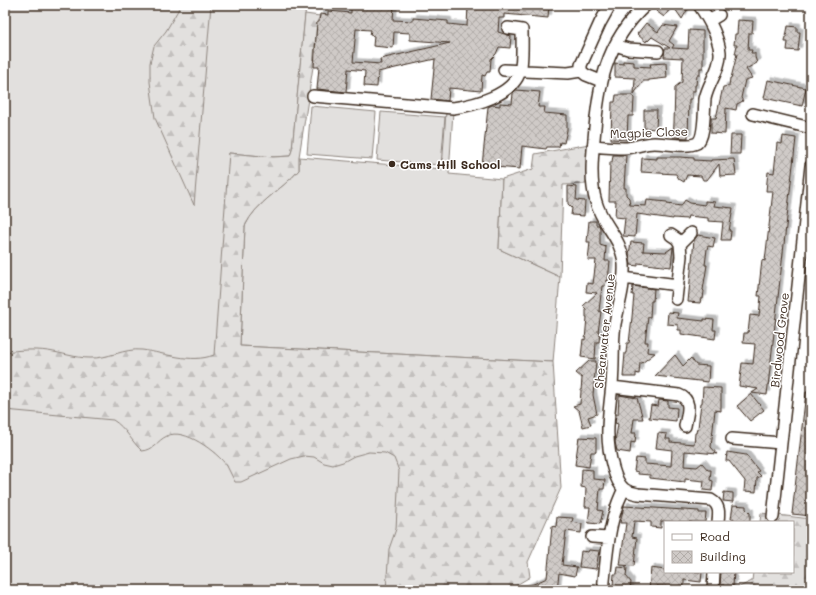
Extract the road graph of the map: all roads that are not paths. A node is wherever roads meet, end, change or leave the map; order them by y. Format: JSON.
{"nodes":[{"id":1,"x":610,"y":5,"type":"edge"},
{"id":2,"x":646,"y":5,"type":"edge"},
{"id":3,"x":699,"y":6,"type":"edge"},
{"id":4,"x":719,"y":14,"type":"dead end"},
{"id":5,"x":708,"y":21,"type":"junction"},
{"id":6,"x":508,"y":28,"type":"dead end"},
{"id":7,"x":615,"y":45,"type":"junction"},
{"id":8,"x":658,"y":51,"type":"dead end"},
{"id":9,"x":504,"y":70,"type":"dead end"},
{"id":10,"x":521,"y":70,"type":"junction"},
{"id":11,"x":581,"y":71,"type":"junction"},
{"id":12,"x":601,"y":81,"type":"junction"},
{"id":13,"x":313,"y":96,"type":"dead end"},
{"id":14,"x":753,"y":114,"type":"dead end"},
{"id":15,"x":811,"y":128,"type":"edge"},
{"id":16,"x":593,"y":146,"type":"junction"},
{"id":17,"x":811,"y":166,"type":"edge"},
{"id":18,"x":691,"y":233,"type":"dead end"},
{"id":19,"x":671,"y":235,"type":"dead end"},
{"id":20,"x":680,"y":244,"type":"junction"},
{"id":21,"x":623,"y":278,"type":"junction"},
{"id":22,"x":678,"y":285,"type":"junction"},
{"id":23,"x":676,"y":300,"type":"dead end"},
{"id":24,"x":612,"y":387,"type":"junction"},
{"id":25,"x":685,"y":426,"type":"dead end"},
{"id":26,"x":732,"y":439,"type":"dead end"},
{"id":27,"x":781,"y":443,"type":"junction"},
{"id":28,"x":624,"y":489,"type":"junction"},
{"id":29,"x":773,"y":517,"type":"dead end"},
{"id":30,"x":718,"y":521,"type":"edge"},
{"id":31,"x":592,"y":537,"type":"dead end"},
{"id":32,"x":609,"y":538,"type":"junction"},
{"id":33,"x":714,"y":573,"type":"edge"},
{"id":34,"x":603,"y":590,"type":"edge"},
{"id":35,"x":712,"y":590,"type":"edge"}],
"edges":[{"from":1,"to":11,"type":"street"},
{"from":2,"to":7,"type":"street","name":"Shearwater Avenue"},
{"from":3,"to":5,"type":"street","name":"Magpie Close"},
{"from":4,"to":5,"type":"street"},
{"from":5,"to":16,"type":"street","name":"Magpie Close"},
{"from":6,"to":10,"type":"street"},
{"from":7,"to":8,"type":"street"},
{"from":7,"to":12,"type":"street","name":"Shearwater Avenue"},
{"from":9,"to":10,"type":"street"},
{"from":10,"to":11,"type":"street"},
{"from":10,"to":13,"type":"street"},
{"from":11,"to":12,"type":"street"},
{"from":12,"to":16,"type":"street","name":"Shearwater Avenue"},
{"from":14,"to":15,"type":"street"},
{"from":16,"to":21,"type":"street","name":"Shearwater Avenue"},
{"from":17,"to":27,"type":"street","name":"Birdwood Grove"},
{"from":18,"to":20,"type":"street"},
{"from":19,"to":20,"type":"street"},
{"from":20,"to":22,"type":"street"},
{"from":21,"to":22,"type":"street"},
{"from":21,"to":24,"type":"street","name":"Shearwater Avenue"},
{"from":22,"to":23,"type":"street"},
{"from":24,"to":25,"type":"street"},
{"from":24,"to":28,"type":"street","name":"Shearwater Avenue"},
{"from":26,"to":27,"type":"street"},
{"from":27,"to":29,"type":"street","name":"Birdwood Grove"},
{"from":28,"to":30,"type":"street"},
{"from":28,"to":32,"type":"street"},
{"from":31,"to":32,"type":"street"},
{"from":32,"to":34,"type":"street"},
{"from":33,"to":35,"type":"street"}]}
